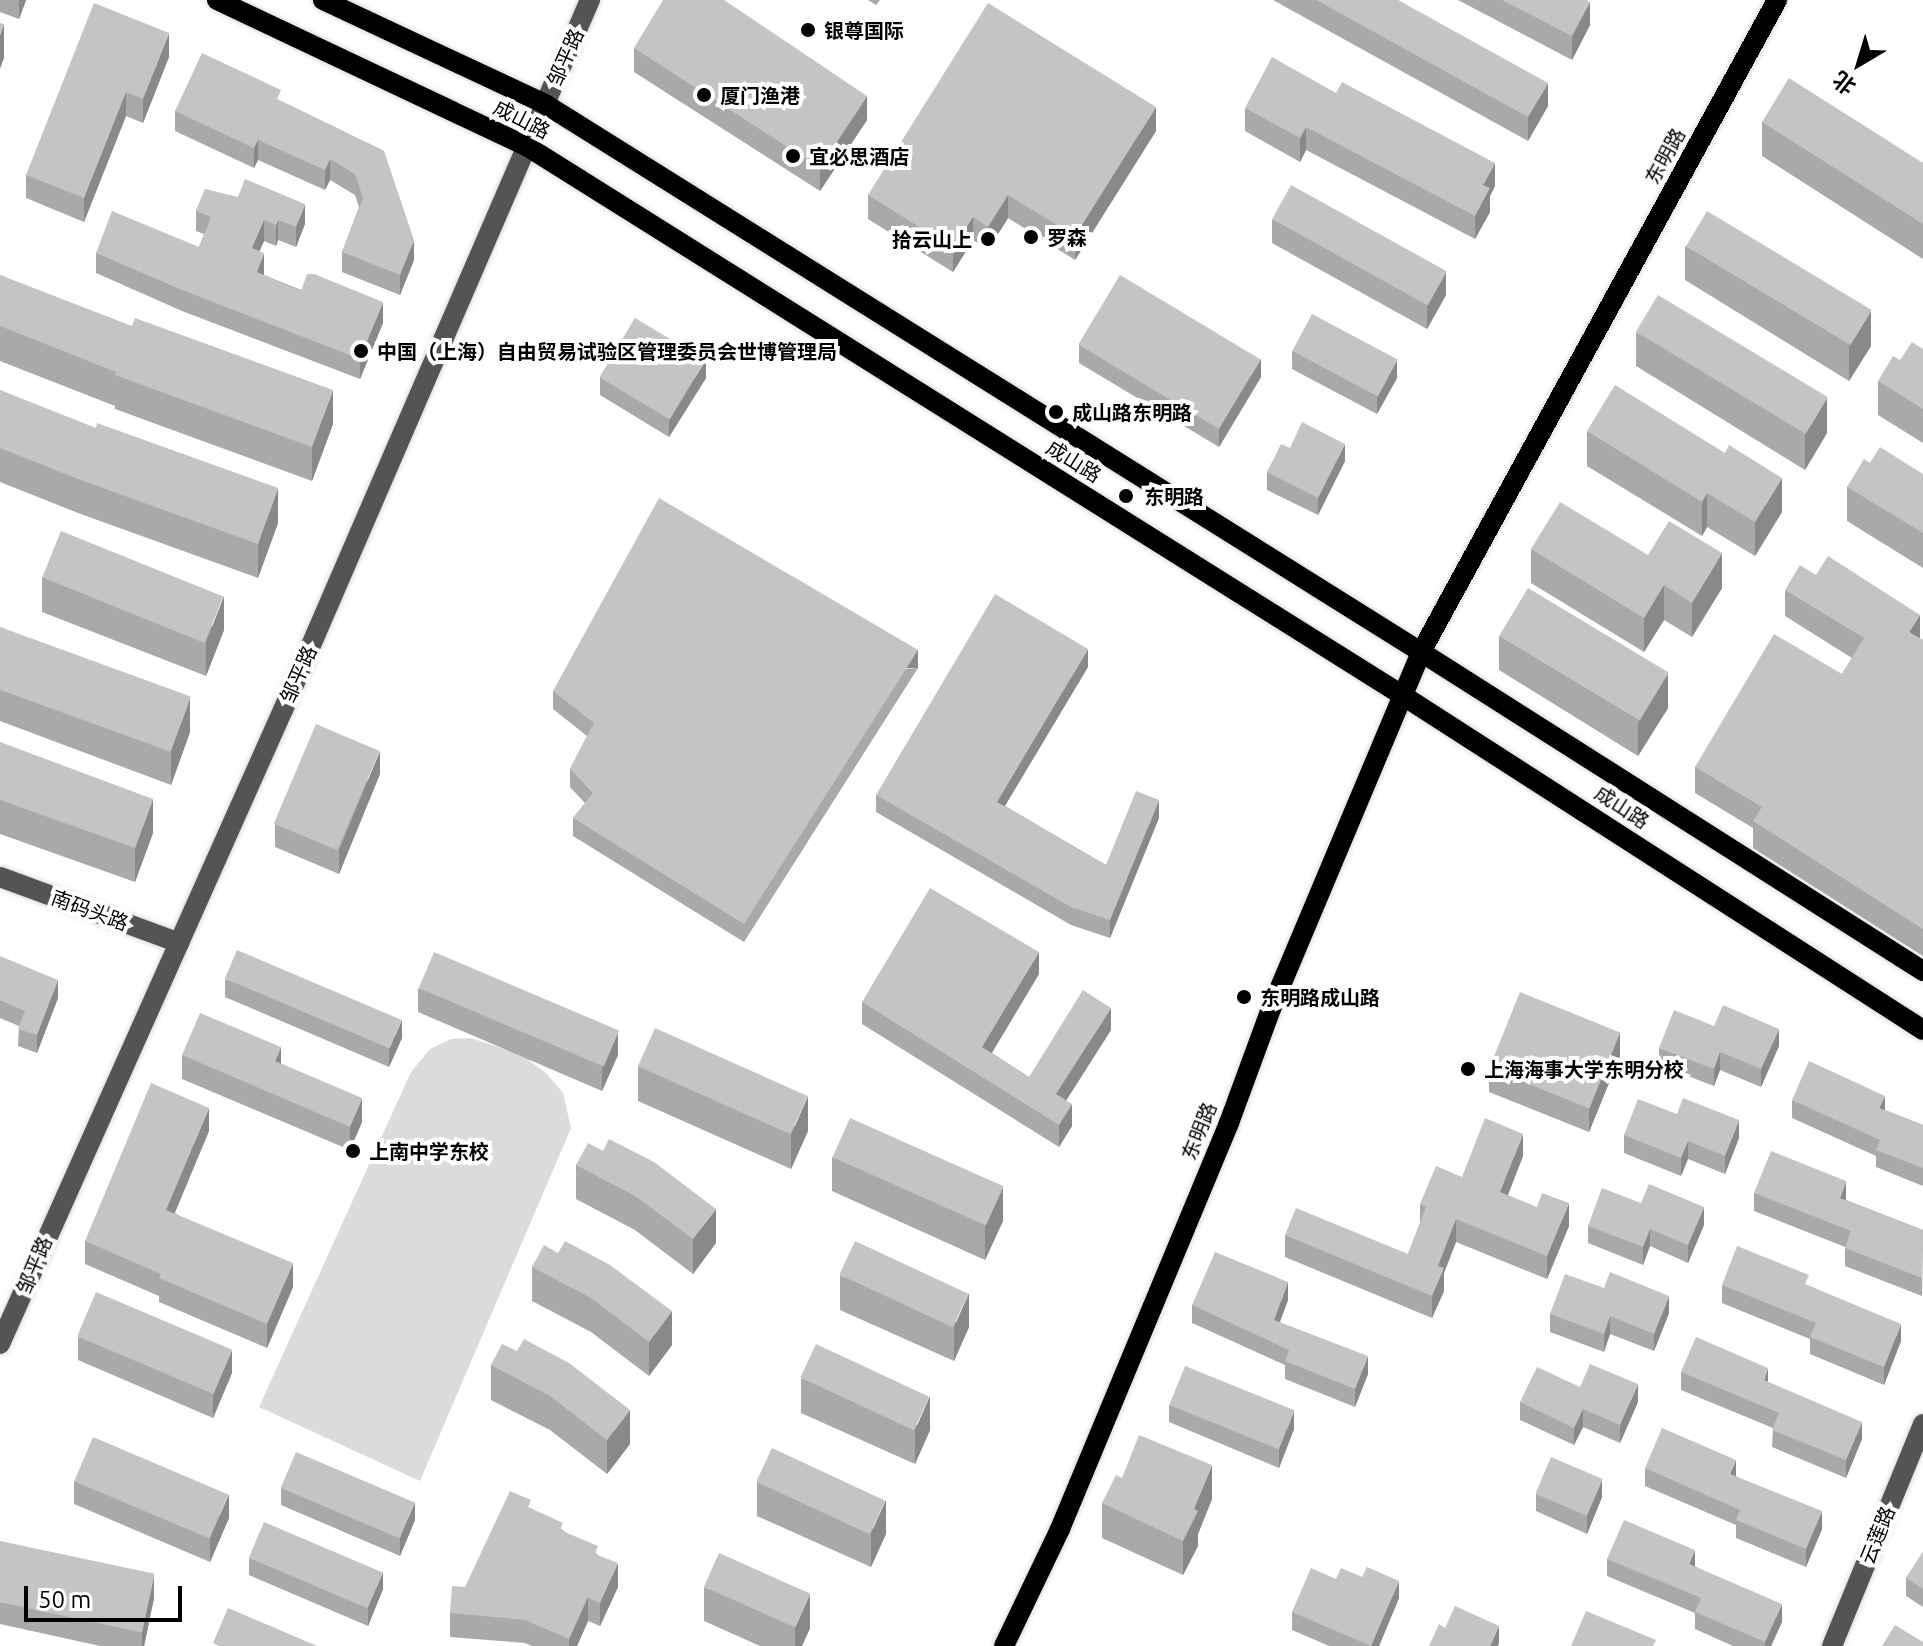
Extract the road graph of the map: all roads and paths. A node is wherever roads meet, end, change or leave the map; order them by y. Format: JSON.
{"nodes":[{"id":1,"x":217,"y":0,"type":"edge"},
{"id":2,"x":323,"y":0,"type":"edge"},
{"id":3,"x":590,"y":0,"type":"edge"},
{"id":4,"x":1777,"y":0,"type":"edge"},
{"id":5,"x":545,"y":104,"type":"junction"},
{"id":6,"x":528,"y":147,"type":"junction"},
{"id":7,"x":1421,"y":652,"type":"junction"},
{"id":8,"x":1402,"y":695,"type":"junction"},
{"id":9,"x":0,"y":877,"type":"edge"},
{"id":10,"x":179,"y":943,"type":"junction"},
{"id":11,"x":1923,"y":971,"type":"edge"},
{"id":12,"x":1923,"y":1030,"type":"edge"},
{"id":13,"x":0,"y":1344,"type":"edge"},
{"id":14,"x":1923,"y":1424,"type":"edge"},
{"id":15,"x":1004,"y":1646,"type":"edge"},
{"id":16,"x":1832,"y":1646,"type":"edge"}],
"edges":[{"from":1,"to":6,"type":"main road","name":"成山路"},
{"from":2,"to":5,"type":"main road","name":"成山路"},
{"from":3,"to":5,"type":"street","name":"邹平路"},
{"from":4,"to":7,"type":"main road","name":"东明路"},
{"from":5,"to":6,"type":"street","name":"邹平路"},
{"from":5,"to":7,"type":"main road","name":"成山路"},
{"from":6,"to":8,"type":"main road","name":"成山路"},
{"from":6,"to":10,"type":"street","name":"邹平路"},
{"from":7,"to":8,"type":"main road","name":"东明路"},
{"from":7,"to":11,"type":"main road","name":"成山路"},
{"from":8,"to":12,"type":"main road","name":"成山路"},
{"from":8,"to":15,"type":"main road","name":"东明路"},
{"from":9,"to":10,"type":"street","name":"南码头路"},
{"from":10,"to":13,"type":"street","name":"邹平路"},
{"from":14,"to":16,"type":"street","name":"云莲路"}]}
